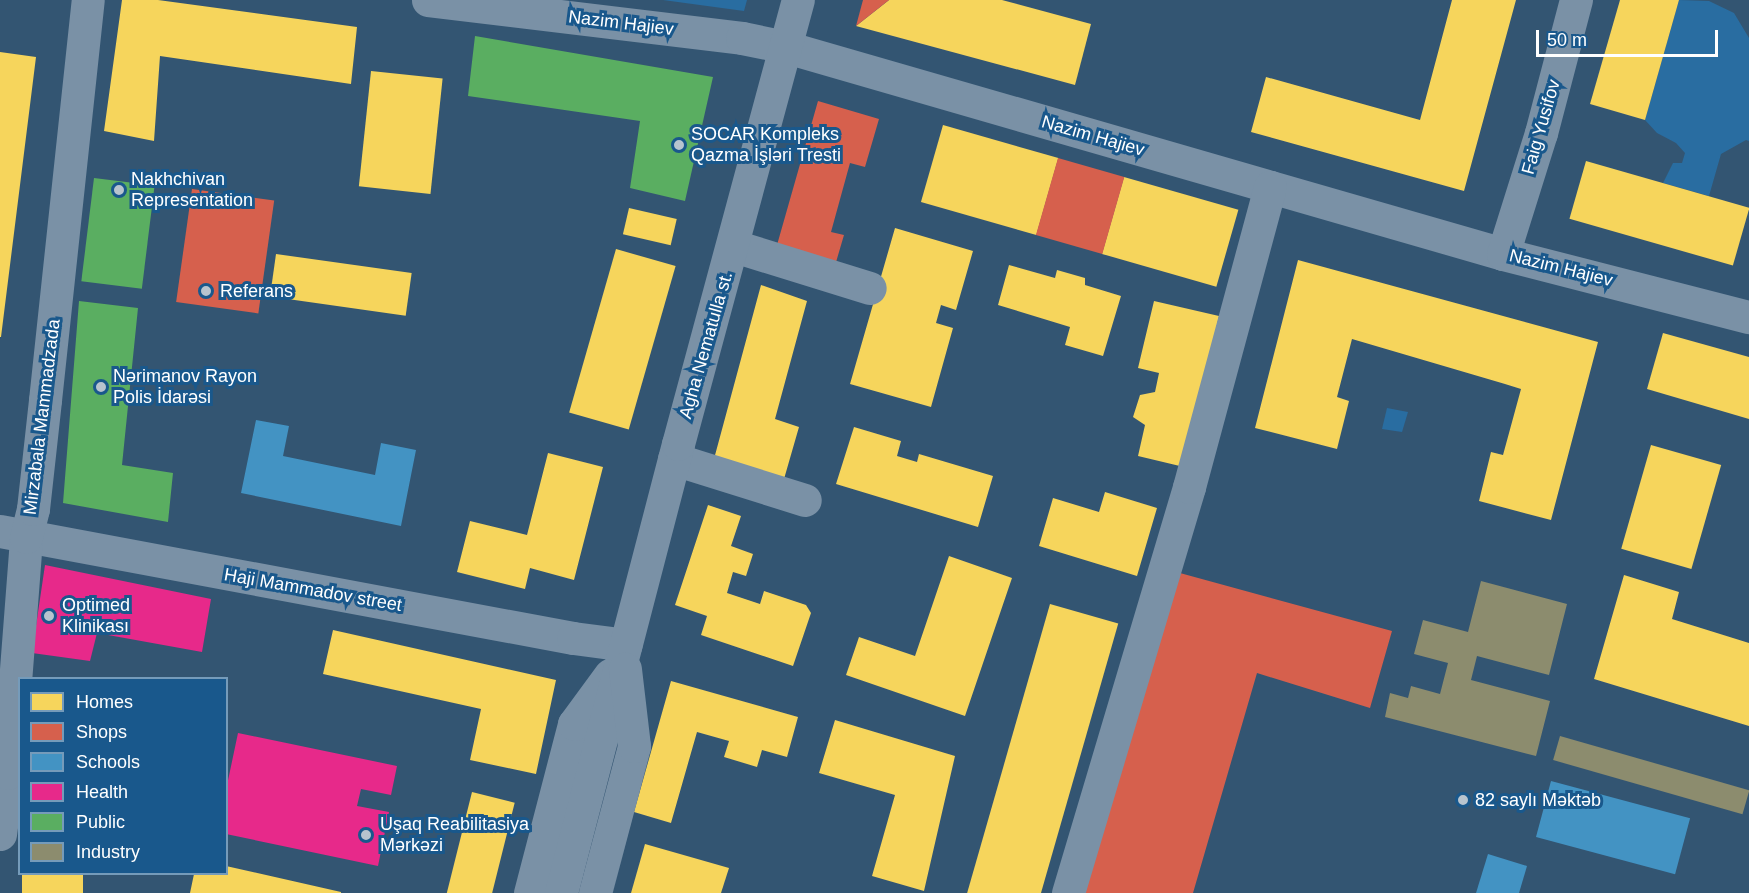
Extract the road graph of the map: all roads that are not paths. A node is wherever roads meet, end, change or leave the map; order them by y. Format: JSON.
{"nodes":[{"id":1,"x":88,"y":0,"type":"edge"},
{"id":2,"x":428,"y":0,"type":"edge"},
{"id":3,"x":798,"y":0,"type":"edge"},
{"id":4,"x":1576,"y":0,"type":"edge"},
{"id":5,"x":786,"y":47,"type":"junction"},
{"id":6,"x":1270,"y":187,"type":"junction"},
{"id":7,"x":734,"y":246,"type":"junction"},
{"id":8,"x":1503,"y":254,"type":"junction"},
{"id":9,"x":870,"y":288,"type":"dead end"},
{"id":10,"x":1749,"y":317,"type":"edge"},
{"id":11,"x":674,"y":459,"type":"junction"},
{"id":12,"x":805,"y":500,"type":"dead end"},
{"id":13,"x":13,"y":534,"type":"edge"},
{"id":14,"x":624,"y":651,"type":"junction"},
{"id":15,"x":0,"y":834,"type":"edge"},
{"id":16,"x":530,"y":893,"type":"edge"},
{"id":17,"x":561,"y":893,"type":"edge"},
{"id":18,"x":595,"y":893,"type":"edge"},
{"id":19,"x":1068,"y":893,"type":"edge"}],
"edges":[{"from":1,"to":13,"type":"street","name":"Mirzabala Mammadzada"},
{"from":2,"to":5,"type":"street","name":"Nazim Hajiev"},
{"from":3,"to":5,"type":"street","name":"Agha Nematulla st."},
{"from":4,"to":8,"type":"street","name":"Faig Yusifov"},
{"from":5,"to":6,"type":"street","name":"Nazim Hajiev"},
{"from":5,"to":7,"type":"street","name":"Agha Nematulla st."},
{"from":6,"to":8,"type":"street","name":"Nazim Hajiev"},
{"from":6,"to":19,"type":"street"},
{"from":7,"to":9,"type":"street"},
{"from":7,"to":11,"type":"street","name":"Agha Nematulla st."},
{"from":8,"to":10,"type":"street","name":"Nazim Hajiev"},
{"from":11,"to":12,"type":"street"},
{"from":11,"to":14,"type":"street","name":"Agha Nematulla st."},
{"from":13,"to":14,"type":"street","name":"Haji Mammadov street"},
{"from":13,"to":15,"type":"street","name":"Mirzabala Mammadzada"},
{"from":14,"to":16,"type":"street"},
{"from":14,"to":17,"type":"street","name":"Agha Nematulla st."},
{"from":14,"to":18,"type":"street"}]}
